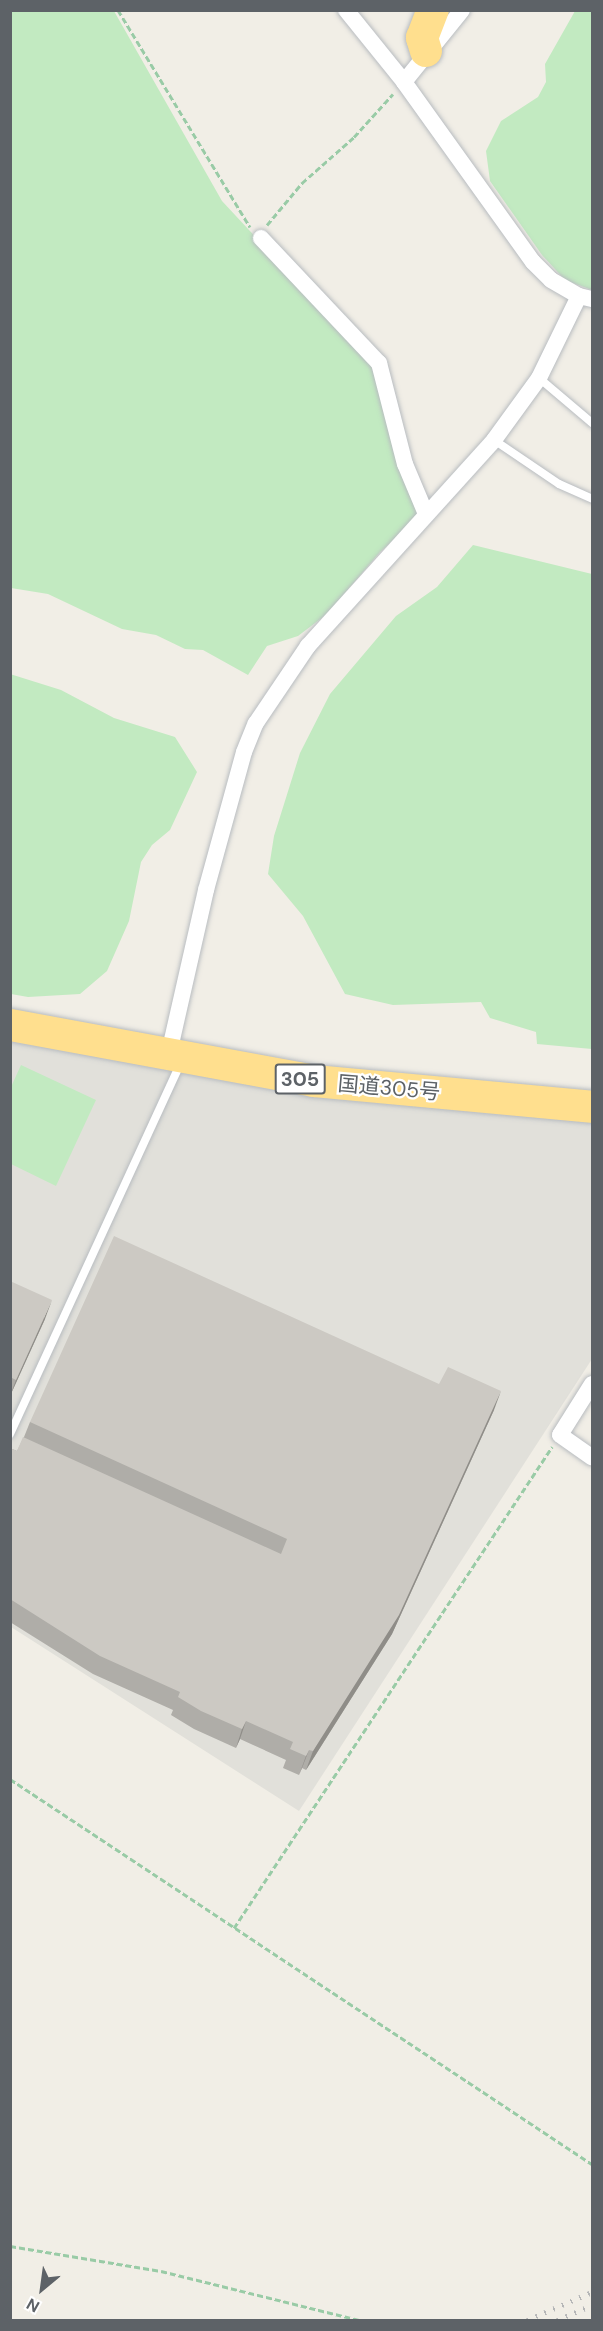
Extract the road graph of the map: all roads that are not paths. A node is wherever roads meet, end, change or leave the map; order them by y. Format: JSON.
{"nodes":[{"id":1,"x":346,"y":10,"type":"edge"},
{"id":2,"x":433,"y":10,"type":"edge"},
{"id":3,"x":462,"y":10,"type":"edge"},
{"id":4,"x":426,"y":51,"type":"junction"},
{"id":5,"x":404,"y":82,"type":"junction"},
{"id":6,"x":261,"y":238,"type":"road end"},
{"id":7,"x":586,"y":298,"type":"edge"},
{"id":8,"x":539,"y":378,"type":"junction"},
{"id":9,"x":592,"y":423,"type":"edge"},
{"id":10,"x":494,"y":440,"type":"junction"},
{"id":11,"x":592,"y":499,"type":"edge"},
{"id":12,"x":426,"y":514,"type":"junction"},
{"id":13,"x":10,"y":1024,"type":"edge"},
{"id":14,"x":176,"y":1054,"type":"junction"},
{"id":15,"x":592,"y":1107,"type":"edge"},
{"id":16,"x":103,"y":1237,"type":"junction"},
{"id":17,"x":114,"y":1242,"type":"edge"},
{"id":18,"x":592,"y":1384,"type":"edge"},
{"id":19,"x":10,"y":1434,"type":"edge"},
{"id":20,"x":592,"y":1457,"type":"edge"}],
"edges":[{"from":1,"to":5,"type":"street"},
{"from":2,"to":4,"type":"highway"},
{"from":3,"to":4,"type":"street"},
{"from":4,"to":5,"type":"street"},
{"from":5,"to":7,"type":"street"},
{"from":6,"to":12,"type":"street"},
{"from":7,"to":8,"type":"street"},
{"from":8,"to":9,"type":"lane"},
{"from":8,"to":10,"type":"street"},
{"from":10,"to":11,"type":"lane"},
{"from":10,"to":12,"type":"street"},
{"from":12,"to":14,"type":"street"},
{"from":13,"to":14,"type":"highway","name":"国道305号","number":"305"},
{"from":14,"to":15,"type":"highway","name":"国道305号","number":"305"},
{"from":14,"to":16,"type":"lane"},
{"from":16,"to":17,"type":"lane"},
{"from":16,"to":19,"type":"lane"},
{"from":18,"to":20,"type":"street"}]}
